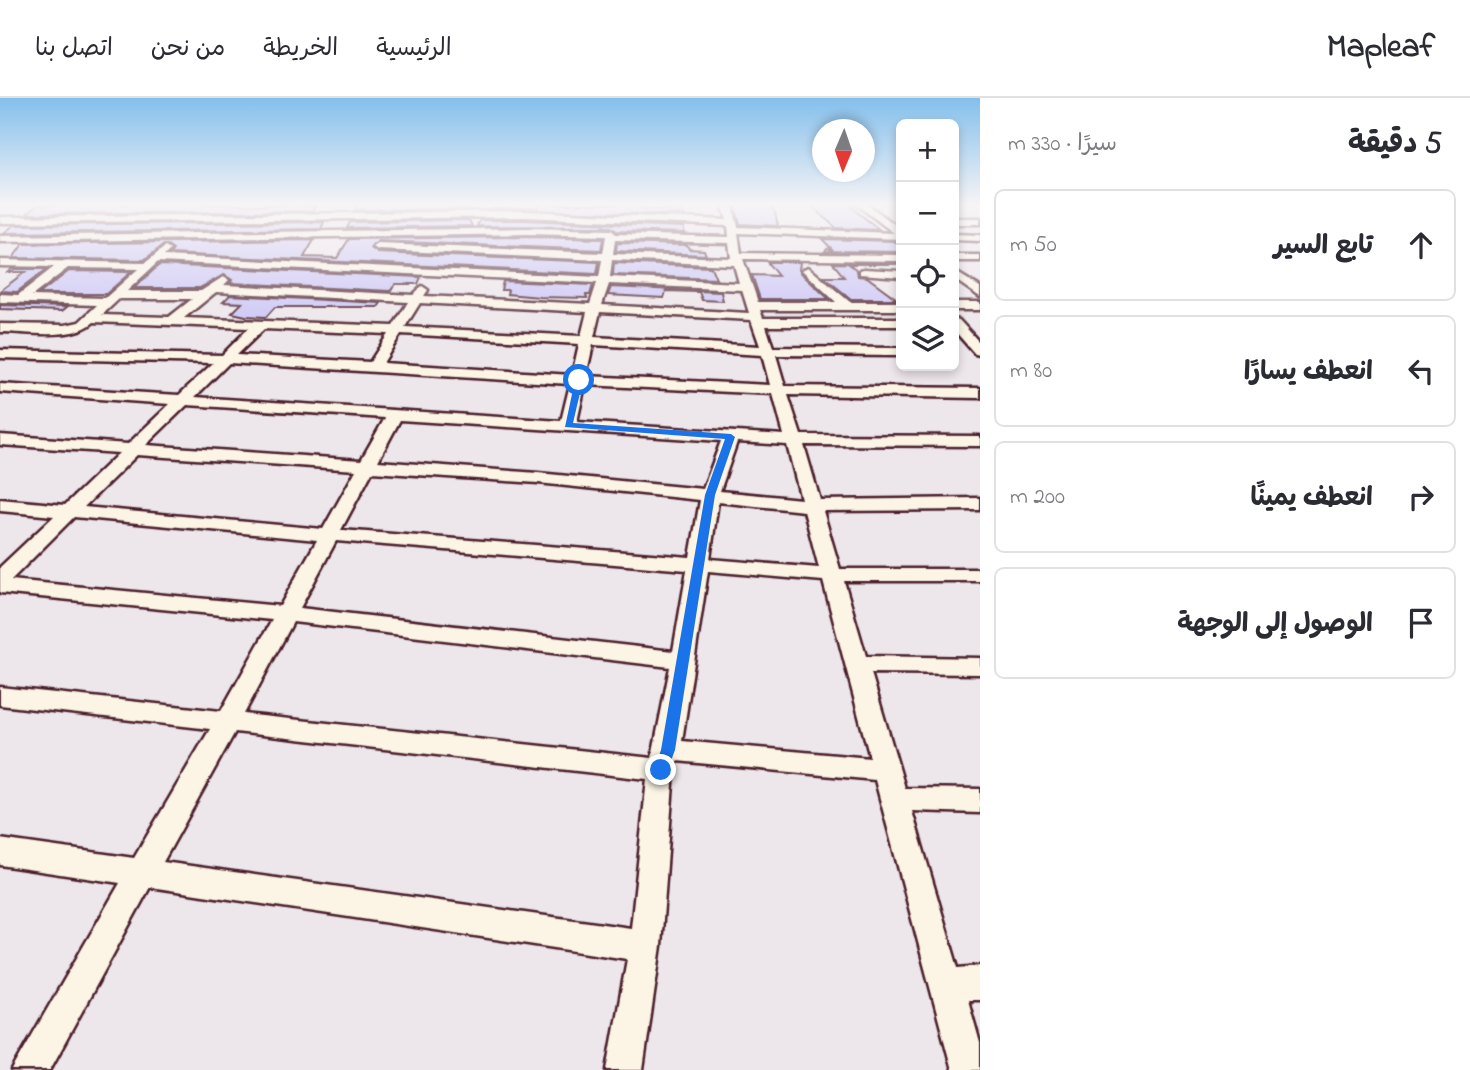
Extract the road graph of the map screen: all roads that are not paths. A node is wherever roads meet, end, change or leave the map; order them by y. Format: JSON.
{"nodes":[{"id":1,"x":166,"y":249,"type":"edge"},
{"id":2,"x":450,"y":249,"type":"edge"},
{"id":3,"x":459,"y":249,"type":"edge"},
{"id":4,"x":609,"y":249,"type":"edge"},
{"id":5,"x":669,"y":249,"type":"edge"},
{"id":6,"x":716,"y":249,"type":"edge"},
{"id":7,"x":822,"y":249,"type":"edge"},
{"id":8,"x":527,"y":252,"type":"joint"},
{"id":9,"x":608,"y":256,"type":"junction"},
{"id":10,"x":896,"y":258,"type":"edge"},
{"id":11,"x":959,"y":258,"type":"edge"},
{"id":12,"x":980,"y":258,"type":"edge"},
{"id":13,"x":0,"y":263,"type":"edge"},
{"id":14,"x":151,"y":263,"type":"junction"},
{"id":15,"x":242,"y":263,"type":"junction"},
{"id":16,"x":66,"y":264,"type":"junction"},
{"id":17,"x":741,"y":265,"type":"edge"},
{"id":18,"x":847,"y":271,"type":"dead end"},
{"id":19,"x":433,"y":272,"type":"junction"},
{"id":20,"x":896,"y":274,"type":"edge"},
{"id":21,"x":959,"y":278,"type":"edge"},
{"id":22,"x":959,"y":279,"type":"edge"},
{"id":23,"x":604,"y":282,"type":"junction"},
{"id":24,"x":980,"y":283,"type":"edge"},
{"id":25,"x":209,"y":292,"type":"junction"},
{"id":26,"x":980,"y":293,"type":"edge"},
{"id":27,"x":0,"y":298,"type":"edge"},
{"id":28,"x":113,"y":298,"type":"junction"},
{"id":29,"x":20,"y":299,"type":"junction"},
{"id":30,"x":415,"y":300,"type":"junction"},
{"id":31,"x":848,"y":306,"type":"junction"},
{"id":32,"x":896,"y":306,"type":"edge"},
{"id":33,"x":959,"y":306,"type":"edge"},
{"id":34,"x":980,"y":306,"type":"edge"},
{"id":35,"x":594,"y":310,"type":"junction"},
{"id":36,"x":93,"y":318,"type":"junction"},
{"id":37,"x":173,"y":320,"type":"junction"},
{"id":38,"x":896,"y":320,"type":"edge"},
{"id":39,"x":262,"y":323,"type":"junction"},
{"id":40,"x":959,"y":324,"type":"edge"},
{"id":41,"x":0,"y":328,"type":"edge"},
{"id":42,"x":396,"y":330,"type":"junction"},
{"id":43,"x":586,"y":342,"type":"junction"},
{"id":44,"x":768,"y":351,"type":"junction"},
{"id":45,"x":959,"y":351,"type":"edge"},
{"id":46,"x":980,"y":351,"type":"edge"},
{"id":47,"x":896,"y":352,"type":"edge"},
{"id":48,"x":0,"y":354,"type":"edge"},
{"id":49,"x":226,"y":360,"type":"junction"},
{"id":50,"x":373,"y":368,"type":"junction"},
{"id":51,"x":579,"y":380,"type":"junction"},
{"id":52,"x":0,"y":388,"type":"edge"},
{"id":53,"x":779,"y":391,"type":"junction"},
{"id":54,"x":980,"y":393,"type":"edge"},
{"id":55,"x":184,"y":399,"type":"junction"},
{"id":56,"x":395,"y":414,"type":"junction"},
{"id":57,"x":568,"y":425,"type":"junction"},
{"id":58,"x":731,"y":437,"type":"junction"},
{"id":59,"x":0,"y":440,"type":"edge"},
{"id":60,"x":794,"y":440,"type":"junction"},
{"id":61,"x":980,"y":441,"type":"edge"},
{"id":62,"x":131,"y":450,"type":"junction"},
{"id":63,"x":367,"y":466,"type":"junction"},
{"id":64,"x":710,"y":495,"type":"junction"},
{"id":65,"x":980,"y":504,"type":"edge"},
{"id":66,"x":0,"y":505,"type":"edge"},
{"id":67,"x":813,"y":506,"type":"junction"},
{"id":68,"x":68,"y":511,"type":"junction"},
{"id":69,"x":328,"y":536,"type":"junction"},
{"id":70,"x":700,"y":565,"type":"junction"},
{"id":71,"x":832,"y":575,"type":"junction"},
{"id":72,"x":980,"y":575,"type":"edge"},
{"id":73,"x":0,"y":579,"type":"edge"},
{"id":74,"x":0,"y":586,"type":"edge"},
{"id":75,"x":285,"y":614,"type":"junction"},
{"id":76,"x":682,"y":660,"type":"junction"},
{"id":77,"x":857,"y":664,"type":"junction"},
{"id":78,"x":980,"y":666,"type":"edge"},
{"id":79,"x":0,"y":696,"type":"edge"},
{"id":80,"x":228,"y":721,"type":"junction"},
{"id":81,"x":665,"y":760,"type":"junction"},
{"id":82,"x":887,"y":770,"type":"junction"},
{"id":83,"x":894,"y":800,"type":"junction"},
{"id":84,"x":980,"y":801,"type":"edge"},
{"id":85,"x":0,"y":852,"type":"edge"},
{"id":86,"x":142,"y":872,"type":"junction"},
{"id":87,"x":645,"y":946,"type":"junction"},
{"id":88,"x":980,"y":983,"type":"edge"},
{"id":89,"x":946,"y":985,"type":"junction"},
{"id":90,"x":30,"y":1070,"type":"edge"},
{"id":91,"x":625,"y":1070,"type":"edge"},
{"id":92,"x":970,"y":1070,"type":"edge"}],
"edges":[{"from":1,"to":14,"type":"street"},
{"from":2,"to":19,"type":"street"},
{"from":3,"to":8,"type":"street"},
{"from":4,"to":9,"type":"street"},
{"from":5,"to":17,"type":"street"},
{"from":6,"to":17,"type":"street"},
{"from":7,"to":17,"type":"street"},
{"from":8,"to":9,"type":"street"},
{"from":9,"to":17,"type":"street"},
{"from":9,"to":23,"type":"street"},
{"from":10,"to":17,"type":"street"},
{"from":11,"to":12,"type":"street"},
{"from":13,"to":16,"type":"street"},
{"from":14,"to":15,"type":"street"},
{"from":14,"to":16,"type":"street"},
{"from":14,"to":28,"type":"street"},
{"from":15,"to":19,"type":"street"},
{"from":15,"to":25,"type":"street"},
{"from":16,"to":29,"type":"street"},
{"from":17,"to":23,"type":"street"},
{"from":17,"to":31,"type":"street"},
{"from":17,"to":31,"type":"street"},
{"from":17,"to":35,"type":"street"},
{"from":17,"to":38,"type":"street"},
{"from":17,"to":44,"type":"street"},
{"from":18,"to":20,"type":"street"},
{"from":19,"to":23,"type":"street"},
{"from":19,"to":30,"type":"street"},
{"from":21,"to":24,"type":"street"},
{"from":22,"to":26,"type":"street"},
{"from":23,"to":35,"type":"street"},
{"from":25,"to":28,"type":"street"},
{"from":25,"to":30,"type":"street"},
{"from":25,"to":37,"type":"street"},
{"from":27,"to":29,"type":"street"},
{"from":28,"to":29,"type":"street"},
{"from":28,"to":36,"type":"street"},
{"from":30,"to":35,"type":"street"},
{"from":30,"to":42,"type":"street"},
{"from":31,"to":32,"type":"street"},
{"from":33,"to":34,"type":"street"},
{"from":35,"to":43,"type":"street"},
{"from":36,"to":37,"type":"street"},
{"from":36,"to":41,"type":"street"},
{"from":37,"to":39,"type":"street"},
{"from":39,"to":42,"type":"street"},
{"from":39,"to":49,"type":"street"},
{"from":40,"to":46,"type":"street"},
{"from":42,"to":43,"type":"street"},
{"from":42,"to":50,"type":"street"},
{"from":43,"to":44,"type":"street"},
{"from":43,"to":51,"type":"street"},
{"from":44,"to":47,"type":"street"},
{"from":44,"to":53,"type":"street"},
{"from":45,"to":46,"type":"street"},
{"from":48,"to":49,"type":"street"},
{"from":49,"to":50,"type":"street"},
{"from":49,"to":55,"type":"street"},
{"from":50,"to":51,"type":"street"},
{"from":51,"to":53,"type":"street"},
{"from":51,"to":57,"type":"street"},
{"from":52,"to":55,"type":"street"},
{"from":53,"to":54,"type":"street"},
{"from":53,"to":60,"type":"street"},
{"from":55,"to":56,"type":"street"},
{"from":55,"to":62,"type":"street"},
{"from":56,"to":57,"type":"street"},
{"from":56,"to":63,"type":"street"},
{"from":57,"to":58,"type":"street"},
{"from":58,"to":60,"type":"street"},
{"from":58,"to":64,"type":"street"},
{"from":59,"to":62,"type":"street"},
{"from":60,"to":61,"type":"street"},
{"from":60,"to":67,"type":"street"},
{"from":62,"to":63,"type":"street"},
{"from":62,"to":68,"type":"street"},
{"from":63,"to":64,"type":"street"},
{"from":63,"to":69,"type":"street"},
{"from":64,"to":67,"type":"street"},
{"from":64,"to":70,"type":"street"},
{"from":65,"to":67,"type":"street"},
{"from":66,"to":68,"type":"street"},
{"from":67,"to":71,"type":"street"},
{"from":68,"to":69,"type":"street"},
{"from":68,"to":73,"type":"street"},
{"from":69,"to":70,"type":"street"},
{"from":69,"to":75,"type":"street"},
{"from":70,"to":71,"type":"street"},
{"from":70,"to":76,"type":"street"},
{"from":71,"to":72,"type":"street"},
{"from":71,"to":77,"type":"street"},
{"from":74,"to":75,"type":"street"},
{"from":75,"to":76,"type":"street"},
{"from":75,"to":80,"type":"street"},
{"from":76,"to":81,"type":"street"},
{"from":77,"to":78,"type":"street"},
{"from":77,"to":82,"type":"street"},
{"from":79,"to":80,"type":"street"},
{"from":80,"to":81,"type":"street"},
{"from":80,"to":86,"type":"street"},
{"from":81,"to":82,"type":"street"},
{"from":81,"to":87,"type":"street"},
{"from":82,"to":83,"type":"street"},
{"from":83,"to":84,"type":"street"},
{"from":83,"to":89,"type":"street"},
{"from":85,"to":86,"type":"street"},
{"from":86,"to":87,"type":"street"},
{"from":86,"to":90,"type":"street"},
{"from":87,"to":91,"type":"street"},
{"from":88,"to":89,"type":"street"},
{"from":89,"to":92,"type":"street"}]}
